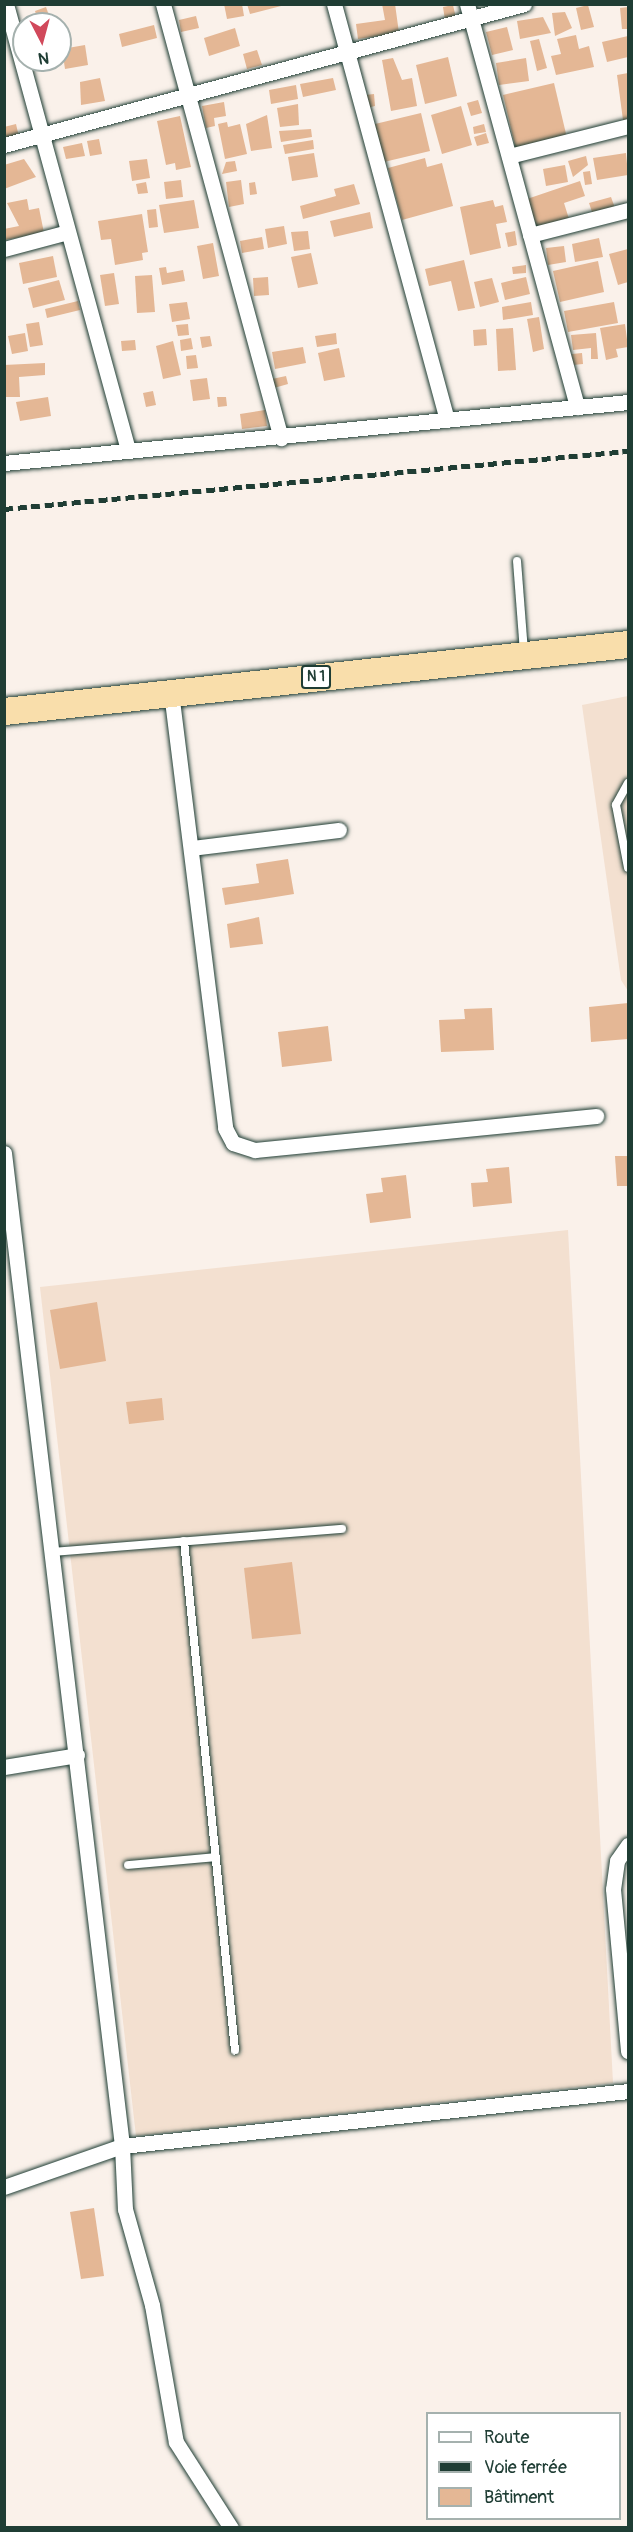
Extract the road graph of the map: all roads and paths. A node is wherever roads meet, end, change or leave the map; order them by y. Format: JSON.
{"nodes":[{"id":1,"x":6,"y":4,"type":"edge"},
{"id":2,"x":163,"y":4,"type":"edge"},
{"id":3,"x":334,"y":4,"type":"edge"},
{"id":4,"x":524,"y":4,"type":"edge"},
{"id":5,"x":469,"y":12,"type":"edge"},
{"id":6,"x":10,"y":38,"type":"edge"},
{"id":7,"x":347,"y":52,"type":"junction"},
{"id":8,"x":188,"y":96,"type":"junction"},
{"id":9,"x":628,"y":126,"type":"edge"},
{"id":10,"x":42,"y":135,"type":"junction"},
{"id":11,"x":4,"y":145,"type":"edge"},
{"id":12,"x":509,"y":156,"type":"junction"},
{"id":13,"x":628,"y":210,"type":"edge"},
{"id":14,"x":68,"y":232,"type":"junction"},
{"id":15,"x":530,"y":235,"type":"junction"},
{"id":16,"x":4,"y":249,"type":"edge"},
{"id":17,"x":628,"y":402,"type":"edge"},
{"id":18,"x":577,"y":407,"type":"junction"},
{"id":19,"x":447,"y":420,"type":"junction"},
{"id":20,"x":281,"y":438,"type":"junction"},
{"id":21,"x":128,"y":451,"type":"junction"},
{"id":22,"x":4,"y":464,"type":"edge"},
{"id":23,"x":517,"y":561,"type":"dead end"},
{"id":24,"x":628,"y":644,"type":"edge"},
{"id":25,"x":524,"y":655,"type":"junction"},
{"id":26,"x":171,"y":692,"type":"junction"},
{"id":27,"x":4,"y":711,"type":"edge"},
{"id":28,"x":628,"y":783,"type":"edge"},
{"id":29,"x":339,"y":830,"type":"dead end"},
{"id":30,"x":192,"y":848,"type":"junction"},
{"id":31,"x":628,"y":868,"type":"edge"},
{"id":32,"x":596,"y":1116,"type":"dead end"},
{"id":33,"x":4,"y":1154,"type":"edge"},
{"id":34,"x":342,"y":1528,"type":"dead end"},
{"id":35,"x":184,"y":1541,"type":"junction"},
{"id":36,"x":53,"y":1551,"type":"junction"},
{"id":37,"x":77,"y":1755,"type":"junction"},
{"id":38,"x":4,"y":1767,"type":"edge"},
{"id":39,"x":628,"y":1845,"type":"edge"},
{"id":40,"x":216,"y":1857,"type":"junction"},
{"id":41,"x":129,"y":1865,"type":"dead end"},
{"id":42,"x":235,"y":2050,"type":"dead end"},
{"id":43,"x":628,"y":2050,"type":"edge"},
{"id":44,"x":628,"y":2091,"type":"edge"},
{"id":45,"x":122,"y":2146,"type":"junction"},
{"id":46,"x":4,"y":2187,"type":"edge"},
{"id":47,"x":231,"y":2528,"type":"edge"}],
"edges":[{"from":1,"to":6,"type":"street"},
{"from":2,"to":8,"type":"street"},
{"from":3,"to":7,"type":"street"},
{"from":4,"to":5,"type":"street"},
{"from":5,"to":7,"type":"street"},
{"from":5,"to":12,"type":"street"},
{"from":6,"to":10,"type":"street"},
{"from":7,"to":8,"type":"street"},
{"from":7,"to":19,"type":"street"},
{"from":8,"to":10,"type":"street"},
{"from":8,"to":20,"type":"street"},
{"from":9,"to":12,"type":"street"},
{"from":10,"to":11,"type":"street"},
{"from":10,"to":14,"type":"street"},
{"from":12,"to":15,"type":"street"},
{"from":13,"to":15,"type":"street"},
{"from":14,"to":16,"type":"street"},
{"from":14,"to":21,"type":"street"},
{"from":15,"to":18,"type":"street"},
{"from":17,"to":18,"type":"street"},
{"from":18,"to":19,"type":"street"},
{"from":19,"to":20,"type":"street"},
{"from":20,"to":21,"type":"street"},
{"from":21,"to":22,"type":"street"},
{"from":23,"to":25,"type":"lane"},
{"from":24,"to":25,"type":"highway","number":"N 1"},
{"from":25,"to":26,"type":"highway","number":"N 1"},
{"from":26,"to":27,"type":"highway","number":"N 1"},
{"from":26,"to":30,"type":"street"},
{"from":28,"to":31,"type":"lane"},
{"from":29,"to":30,"type":"street"},
{"from":30,"to":32,"type":"street"},
{"from":33,"to":36,"type":"street"},
{"from":34,"to":35,"type":"lane"},
{"from":35,"to":36,"type":"lane"},
{"from":35,"to":40,"type":"lane"},
{"from":36,"to":37,"type":"street"},
{"from":37,"to":38,"type":"street"},
{"from":37,"to":45,"type":"street"},
{"from":39,"to":43,"type":"street"},
{"from":40,"to":41,"type":"lane"},
{"from":40,"to":42,"type":"lane"},
{"from":44,"to":45,"type":"street"},
{"from":45,"to":46,"type":"street"},
{"from":45,"to":47,"type":"street"}]}
